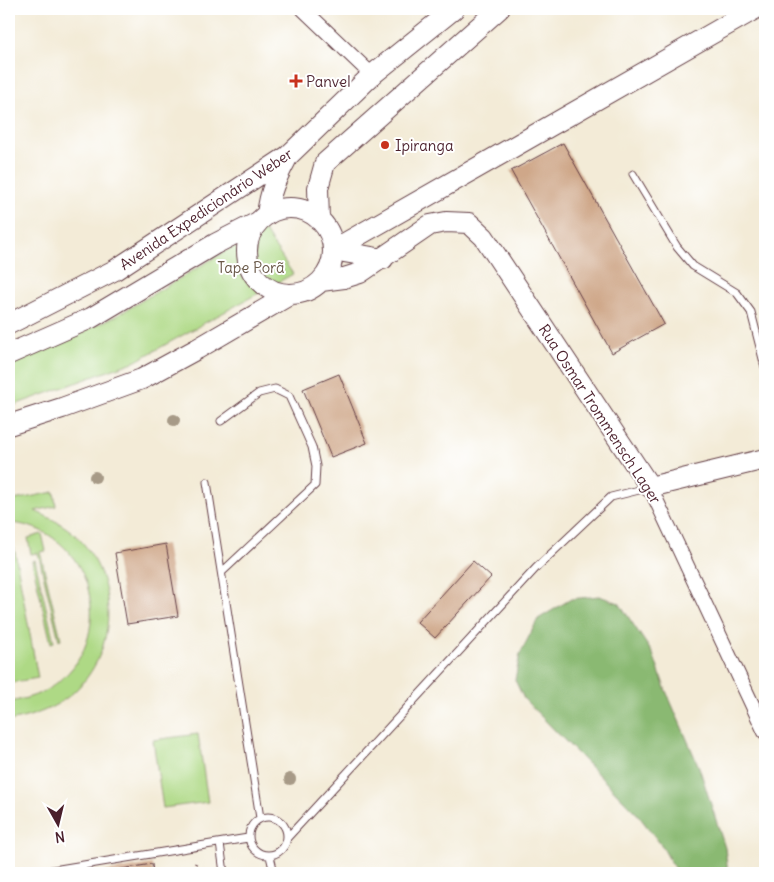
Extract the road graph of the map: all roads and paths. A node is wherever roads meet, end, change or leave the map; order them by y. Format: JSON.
{"nodes":[{"id":1,"x":303,"y":9,"type":"edge"},
{"id":2,"x":454,"y":9,"type":"edge"},
{"id":3,"x":499,"y":9,"type":"edge"},
{"id":4,"x":755,"y":9,"type":"edge"},
{"id":5,"x":372,"y":75,"type":"junction"},
{"id":6,"x":288,"y":156,"type":"junction"},
{"id":7,"x":633,"y":174,"type":"dead end"},
{"id":8,"x":263,"y":218,"type":"junction"},
{"id":9,"x":319,"y":220,"type":"junction"},
{"id":10,"x":333,"y":250,"type":"junction"},
{"id":11,"x":383,"y":259,"type":"junction"},
{"id":12,"x":321,"y":281,"type":"junction"},
{"id":13,"x":291,"y":294,"type":"junction"},
{"id":14,"x":9,"y":324,"type":"edge"},
{"id":15,"x":9,"y":354,"type":"edge"},
{"id":16,"x":765,"y":367,"type":"edge"},
{"id":17,"x":221,"y":421,"type":"dead end"},
{"id":18,"x":9,"y":425,"type":"edge"},
{"id":19,"x":765,"y":459,"type":"edge"},
{"id":20,"x":207,"y":482,"type":"dead end"},
{"id":21,"x":650,"y":487,"type":"junction"},
{"id":22,"x":222,"y":572,"type":"junction"},
{"id":23,"x":765,"y":732,"type":"edge"},
{"id":24,"x":260,"y":818,"type":"junction"},
{"id":25,"x":248,"y":838,"type":"junction"},
{"id":26,"x":287,"y":838,"type":"junction"},
{"id":27,"x":220,"y":843,"type":"junction"},
{"id":28,"x":270,"y":856,"type":"junction"},
{"id":29,"x":197,"y":861,"type":"dead end"},
{"id":30,"x":35,"y":873,"type":"edge"},
{"id":31,"x":191,"y":873,"type":"edge"},
{"id":32,"x":224,"y":873,"type":"edge"},
{"id":33,"x":274,"y":873,"type":"edge"}],
"edges":[{"from":1,"to":5,"type":"street"},
{"from":2,"to":5,"type":"main road","name":"Avenida Expedicionário Weber"},
{"from":3,"to":9,"type":"main road"},
{"from":4,"to":10,"type":"main road"},
{"from":5,"to":6,"type":"main road","name":"Avenida Expedicionário Weber"},
{"from":6,"to":8,"type":"main road"},
{"from":6,"to":14,"type":"main road","name":"Avenida Expedicionário Weber"},
{"from":7,"to":16,"type":"lane"},
{"from":8,"to":9,"type":"main road"},
{"from":8,"to":13,"type":"main road"},
{"from":8,"to":15,"type":"main road"},
{"from":9,"to":10,"type":"main road"},
{"from":10,"to":11,"type":"main road"},
{"from":10,"to":12,"type":"main road"},
{"from":11,"to":12,"type":"main road","name":"Rua Osmar Trommensch Lager"},
{"from":11,"to":21,"type":"main road","name":"Rua Osmar Trommensch Lager"},
{"from":12,"to":13,"type":"main road"},
{"from":13,"to":18,"type":"main road"},
{"from":17,"to":22,"type":"lane"},
{"from":19,"to":21,"type":"main road"},
{"from":20,"to":22,"type":"lane"},
{"from":21,"to":23,"type":"street","name":"Rua Osmar Trommensch Lager"},
{"from":21,"to":26,"type":"lane"},
{"from":22,"to":24,"type":"lane"},
{"from":24,"to":25,"type":"lane"},
{"from":24,"to":26,"type":"lane"},
{"from":25,"to":27,"type":"lane"},
{"from":25,"to":28,"type":"lane"},
{"from":26,"to":28,"type":"lane"},
{"from":27,"to":30,"type":"lane"},
{"from":27,"to":32,"type":"lane"},
{"from":28,"to":33,"type":"lane"},
{"from":29,"to":31,"type":"path"}]}
